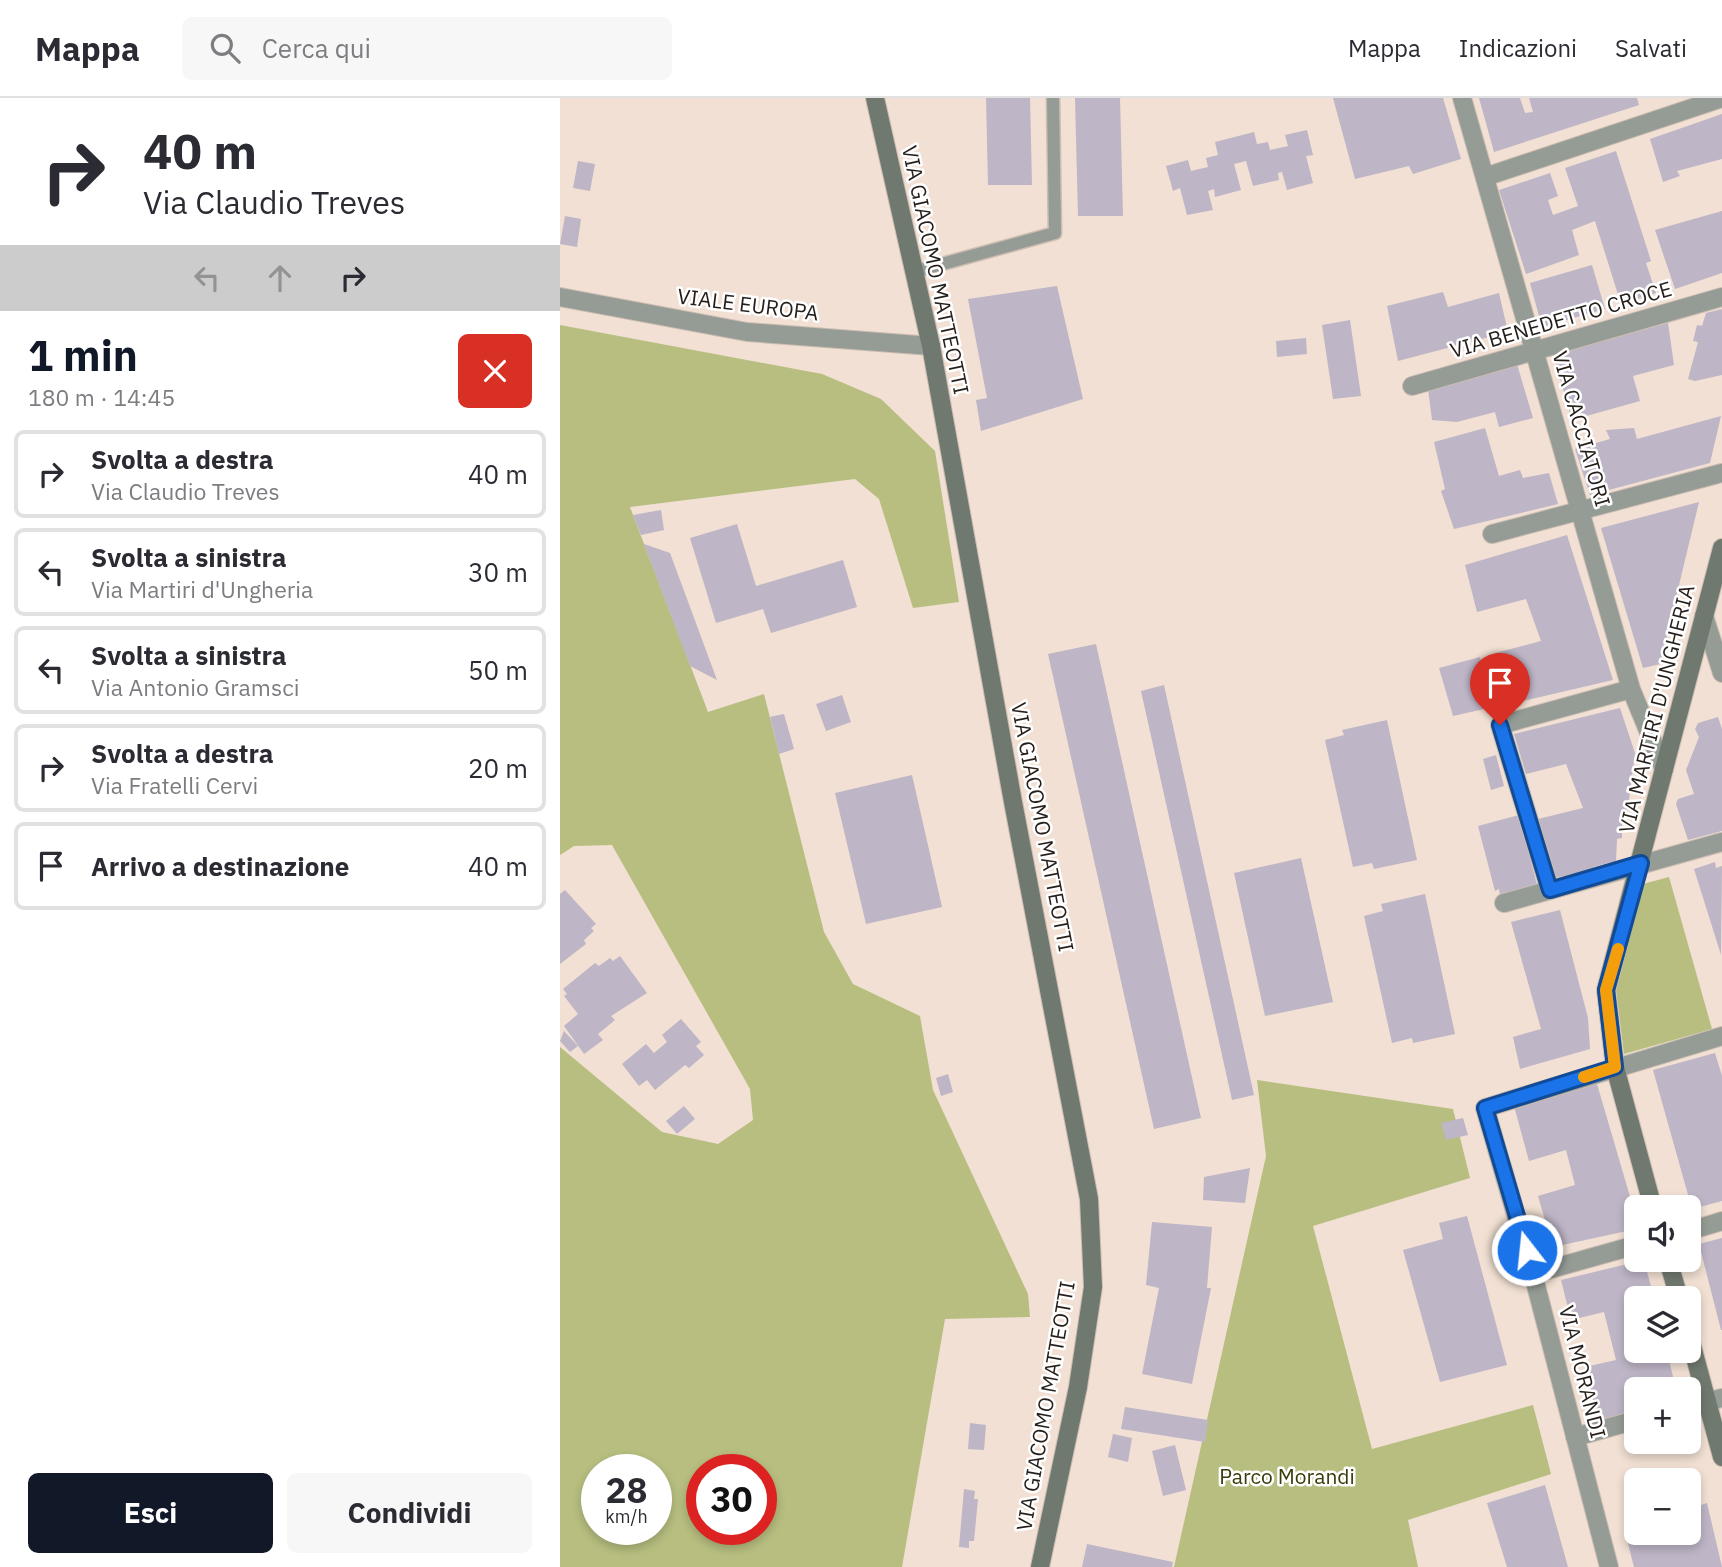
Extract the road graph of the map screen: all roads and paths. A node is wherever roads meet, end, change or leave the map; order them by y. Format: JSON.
{"nodes":[{"id":1,"x":875,"y":98,"type":"edge"},
{"id":2,"x":1053,"y":98,"type":"edge"},
{"id":3,"x":1462,"y":98,"type":"edge"},
{"id":4,"x":1722,"y":99,"type":"edge"},
{"id":5,"x":1485,"y":177,"type":"junction"},
{"id":6,"x":913,"y":272,"type":"junction"},
{"id":7,"x":1722,"y":297,"type":"edge"},
{"id":8,"x":560,"y":298,"type":"edge"},
{"id":9,"x":931,"y":346,"type":"junction"},
{"id":10,"x":1535,"y":351,"type":"junction"},
{"id":11,"x":1412,"y":386,"type":"dead end"},
{"id":12,"x":1722,"y":473,"type":"edge"},
{"id":13,"x":1580,"y":511,"type":"junction"},
{"id":14,"x":1492,"y":534,"type":"dead end"},
{"id":15,"x":1722,"y":548,"type":"edge"},
{"id":16,"x":1704,"y":616,"type":"junction"},
{"id":17,"x":1722,"y":673,"type":"edge"},
{"id":18,"x":1631,"y":688,"type":"junction"},
{"id":19,"x":1664,"y":769,"type":"junction"},
{"id":20,"x":1722,"y":842,"type":"edge"},
{"id":21,"x":1641,"y":863,"type":"junction"},
{"id":22,"x":1550,"y":890,"type":"junction"},
{"id":23,"x":1504,"y":903,"type":"dead end"},
{"id":24,"x":1722,"y":1036,"type":"edge"},
{"id":25,"x":1615,"y":1067,"type":"junction"},
{"id":26,"x":1649,"y":1195,"type":"edge"},
{"id":27,"x":1722,"y":1222,"type":"edge"},
{"id":28,"x":1701,"y":1228,"type":"edge"},
{"id":29,"x":1624,"y":1248,"type":"edge"},
{"id":30,"x":1534,"y":1274,"type":"junction"},
{"id":31,"x":1700,"y":1363,"type":"edge"},
{"id":32,"x":1715,"y":1400,"type":"edge"},
{"id":33,"x":1624,"y":1423,"type":"edge"},
{"id":34,"x":1575,"y":1437,"type":"junction"},
{"id":35,"x":1722,"y":1457,"type":"edge"},
{"id":36,"x":1040,"y":1567,"type":"edge"},
{"id":37,"x":1609,"y":1567,"type":"edge"}],
"edges":[{"from":1,"to":6,"type":"street","name":"VIA GIACOMO MATTEOTTI"},
{"from":2,"to":6,"type":"lane"},
{"from":3,"to":5,"type":"street","name":"VIA CACCIATORI"},
{"from":4,"to":5,"type":"street"},
{"from":5,"to":10,"type":"street","name":"VIA CACCIATORI"},
{"from":6,"to":9,"type":"street","name":"VIA GIACOMO MATTEOTTI"},
{"from":7,"to":10,"type":"street","name":"VIA BENEDETTO CROCE"},
{"from":8,"to":9,"type":"street","name":"VIALE EUROPA"},
{"from":9,"to":36,"type":"street","name":"VIA GIACOMO MATTEOTTI"},
{"from":10,"to":11,"type":"street","name":"VIA BENEDETTO CROCE"},
{"from":10,"to":13,"type":"street","name":"VIA CACCIATORI"},
{"from":12,"to":13,"type":"street"},
{"from":13,"to":14,"type":"street"},
{"from":13,"to":18,"type":"street","name":"VIA CACCIATORI"},
{"from":15,"to":16,"type":"street","name":"VIA MARTIRI D'UNGHERIA"},
{"from":16,"to":17,"type":"street"},
{"from":16,"to":19,"type":"street","name":"VIA MARTIRI D'UNGHERIA"},
{"from":18,"to":19,"type":"street","name":"VIA CACCIATORI"},
{"from":18,"to":22,"type":"street"},
{"from":19,"to":21,"type":"street","name":"VIA MARTIRI D'UNGHERIA"},
{"from":20,"to":21,"type":"street"},
{"from":21,"to":22,"type":"street"},
{"from":21,"to":25,"type":"street","name":"VIA MARTIRI D'UNGHERIA"},
{"from":22,"to":23,"type":"street"},
{"from":24,"to":25,"type":"street"},
{"from":25,"to":26,"type":"street","name":"VIA MARTIRI D'UNGHERIA"},
{"from":25,"to":30,"type":"street","name":"VIA MORANDI"},
{"from":27,"to":28,"type":"street"},
{"from":29,"to":30,"type":"street"},
{"from":30,"to":34,"type":"street","name":"VIA MORANDI"},
{"from":31,"to":32,"type":"street"},
{"from":32,"to":35,"type":"street"},
{"from":33,"to":34,"type":"street"},
{"from":34,"to":37,"type":"street","name":"VIA MORANDI"}]}
